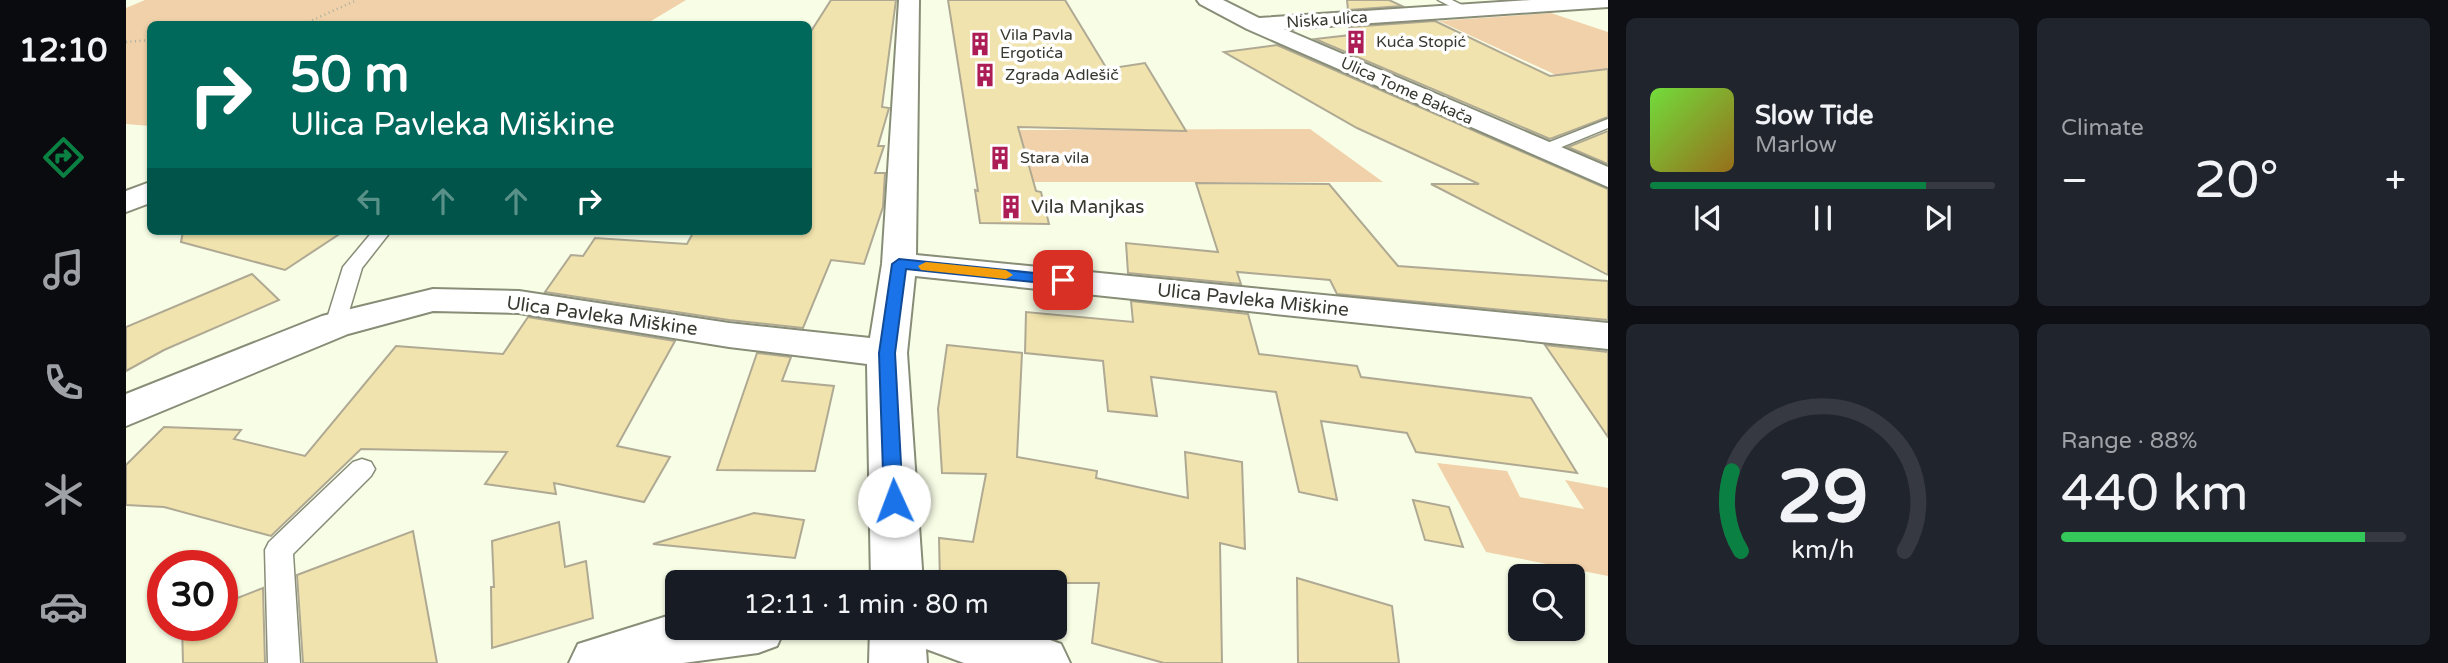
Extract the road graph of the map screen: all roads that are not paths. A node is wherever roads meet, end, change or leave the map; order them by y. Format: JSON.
{"nodes":[{"id":1,"x":909,"y":0,"type":"edge"},
{"id":2,"x":1207,"y":0,"type":"edge"},
{"id":3,"x":1443,"y":0,"type":"edge"},
{"id":4,"x":1608,"y":1,"type":"edge"},
{"id":5,"x":1466,"y":10,"type":"junction"},
{"id":6,"x":1255,"y":24,"type":"junction"},
{"id":7,"x":1608,"y":123,"type":"edge"},
{"id":8,"x":1542,"y":150,"type":"junction"},
{"id":9,"x":1608,"y":178,"type":"edge"},
{"id":10,"x":147,"y":192,"type":"edge"},
{"id":11,"x":126,"y":203,"type":"edge"},
{"id":12,"x":379,"y":235,"type":"edge"},
{"id":13,"x":899,"y":264,"type":"junction"},
{"id":14,"x":334,"y":325,"type":"junction"},
{"id":15,"x":1608,"y":336,"type":"edge"},
{"id":16,"x":887,"y":353,"type":"junction"},
{"id":17,"x":126,"y":411,"type":"edge"},
{"id":18,"x":362,"y":470,"type":"dead end"},
{"id":19,"x":896,"y":570,"type":"edge"},
{"id":20,"x":674,"y":640,"type":"edge"},
{"id":21,"x":898,"y":640,"type":"edge"},
{"id":22,"x":973,"y":640,"type":"edge"},
{"id":23,"x":284,"y":663,"type":"edge"},
{"id":24,"x":598,"y":663,"type":"edge"},
{"id":25,"x":898,"y":663,"type":"edge"},
{"id":26,"x":1041,"y":663,"type":"edge"}],
"edges":[{"from":1,"to":13,"type":"street"},
{"from":2,"to":6,"type":"street","name":"Ulica Tome Bakača"},
{"from":3,"to":5,"type":"lane"},
{"from":4,"to":5,"type":"street","name":"Niska ulica"},
{"from":5,"to":6,"type":"street","name":"Niska ulica"},
{"from":6,"to":8,"type":"street","name":"Ulica Tome Bakača"},
{"from":7,"to":8,"type":"lane"},
{"from":8,"to":9,"type":"street","name":"Ulica Tome Bakača"},
{"from":10,"to":11,"type":"street"},
{"from":12,"to":14,"type":"lane"},
{"from":13,"to":15,"type":"street","name":"Ulica Pavleka Miškine"},
{"from":13,"to":16,"type":"street"},
{"from":14,"to":16,"type":"street","name":"Ulica Pavleka Miškine"},
{"from":14,"to":17,"type":"street","name":"Ulica Pavleka Miškine"},
{"from":16,"to":19,"type":"street"},
{"from":18,"to":23,"type":"lane"},
{"from":20,"to":24,"type":"street"},
{"from":21,"to":25,"type":"street"},
{"from":22,"to":26,"type":"street"}]}
